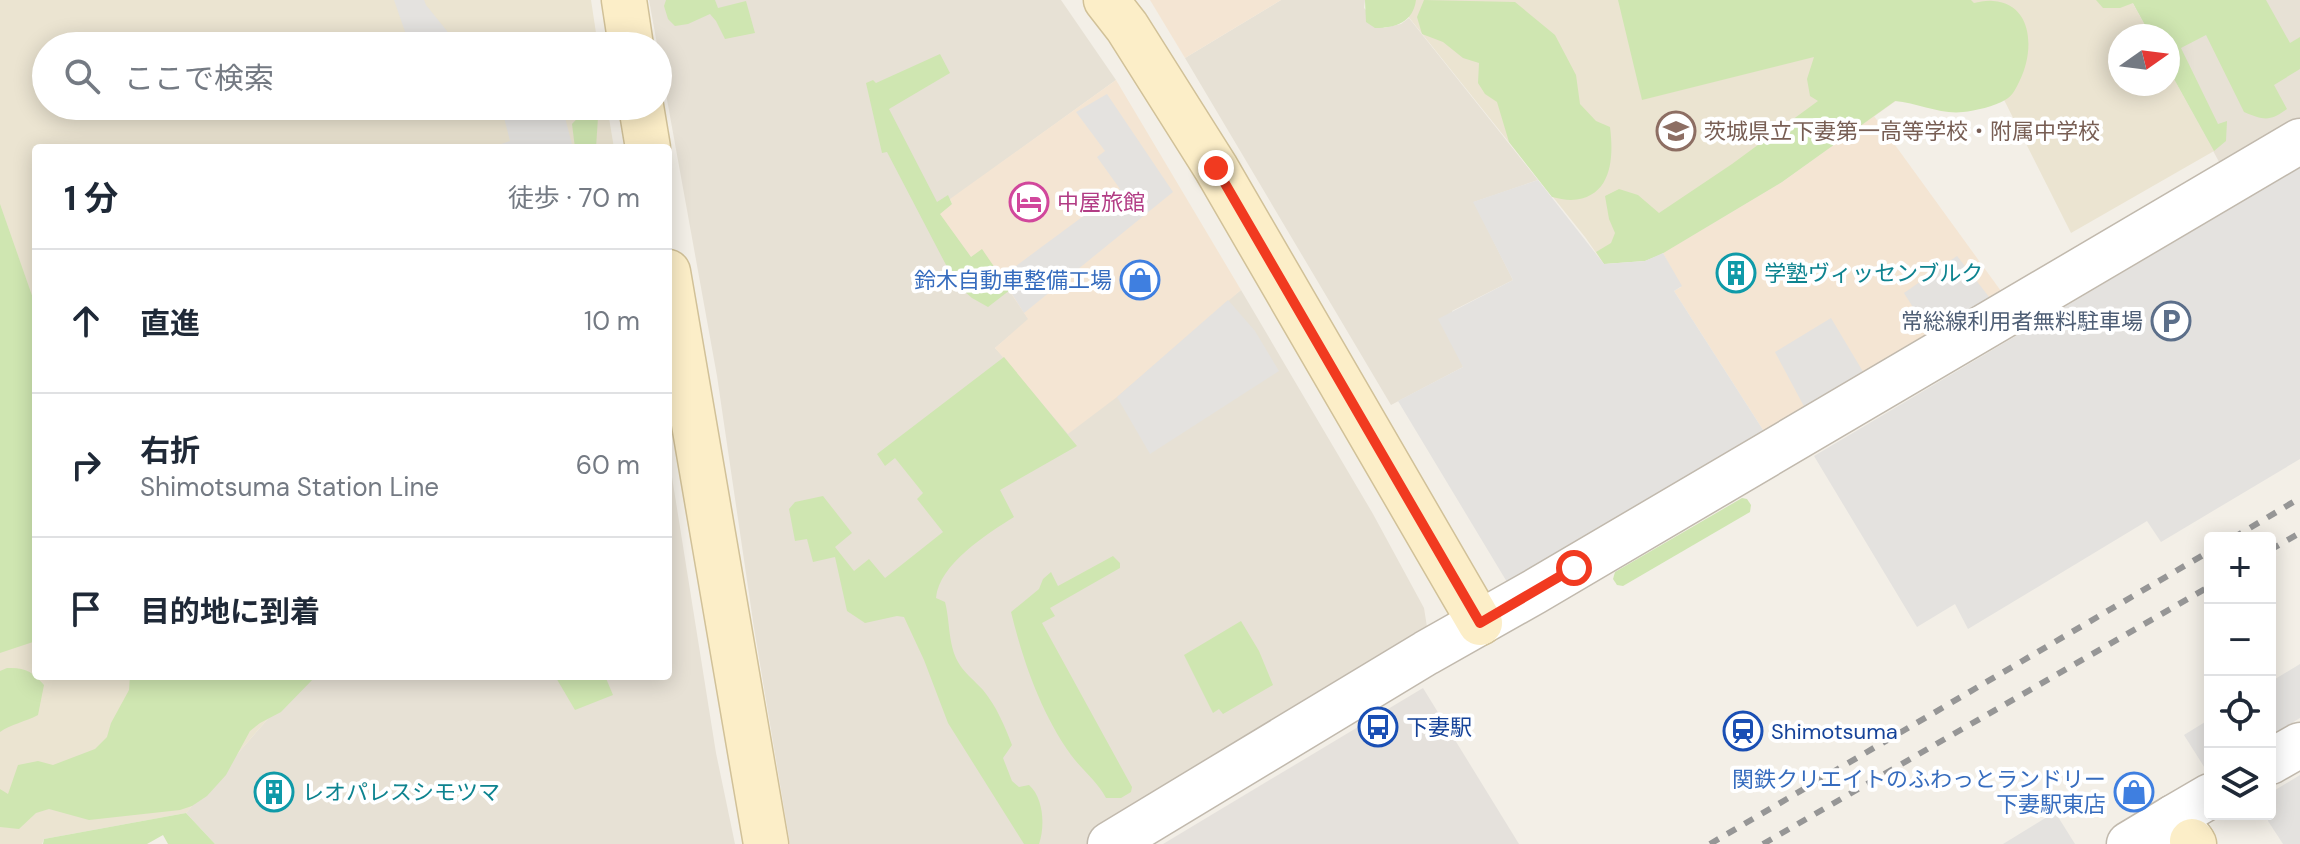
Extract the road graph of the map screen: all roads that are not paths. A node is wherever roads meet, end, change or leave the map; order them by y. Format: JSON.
{"nodes":[{"id":1,"x":624,"y":0,"type":"edge"},
{"id":2,"x":1106,"y":0,"type":"edge"},
{"id":3,"x":629,"y":32,"type":"edge"},
{"id":4,"x":643,"y":120,"type":"edge"},
{"id":5,"x":2300,"y":141,"type":"edge"},
{"id":6,"x":647,"y":144,"type":"edge"},
{"id":7,"x":672,"y":295,"type":"edge"},
{"id":8,"x":1480,"y":623,"type":"junction"},
{"id":9,"x":2300,"y":745,"type":"edge"},
{"id":10,"x":2276,"y":759,"type":"edge"},
{"id":11,"x":2192,"y":824,"type":"edge"},
{"id":12,"x":766,"y":844,"type":"edge"},
{"id":13,"x":1110,"y":844,"type":"edge"},
{"id":14,"x":2129,"y":844,"type":"edge"}],
"edges":[{"from":1,"to":3,"type":"main road"},
{"from":2,"to":8,"type":"main road"},
{"from":4,"to":6,"type":"main road"},
{"from":5,"to":8,"type":"street"},
{"from":7,"to":12,"type":"main road"},
{"from":8,"to":13,"type":"street"},
{"from":9,"to":10,"type":"street"},
{"from":11,"to":14,"type":"street"}]}
